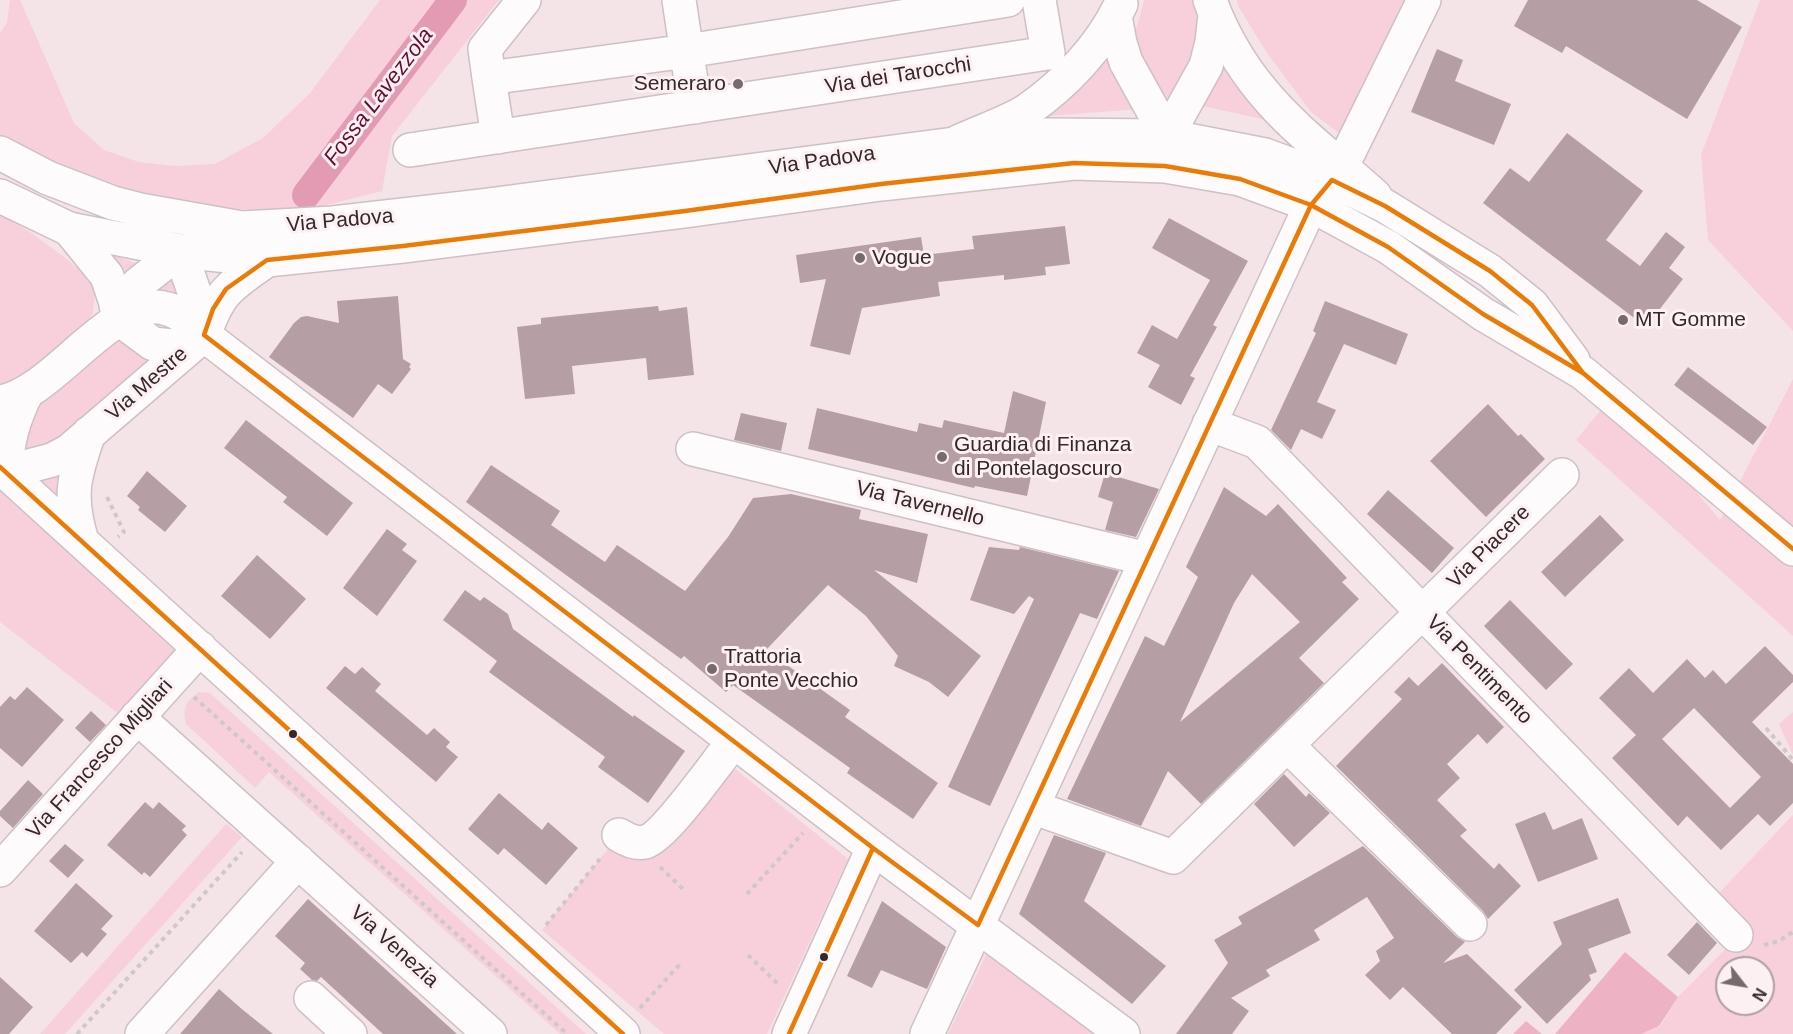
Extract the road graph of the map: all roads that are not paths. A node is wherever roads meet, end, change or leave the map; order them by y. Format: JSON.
{"nodes":[{"id":1,"x":524,"y":0,"type":"edge"},
{"id":2,"x":679,"y":0,"type":"edge"},
{"id":3,"x":1008,"y":0,"type":"edge"},
{"id":4,"x":1039,"y":0,"type":"edge"},
{"id":5,"x":1424,"y":0,"type":"edge"},
{"id":6,"x":1212,"y":7,"type":"edge"},
{"id":7,"x":1119,"y":8,"type":"edge"},
{"id":8,"x":687,"y":51,"type":"junction"},
{"id":9,"x":489,"y":78,"type":"junction"},
{"id":10,"x":695,"y":107,"type":"junction"},
{"id":11,"x":498,"y":137,"type":"junction"},
{"id":12,"x":954,"y":144,"type":"junction"},
{"id":13,"x":410,"y":150,"type":"dead end"},
{"id":14,"x":1166,"y":151,"type":"junction"},
{"id":15,"x":0,"y":153,"type":"edge"},
{"id":16,"x":1337,"y":173,"type":"junction"},
{"id":17,"x":0,"y":196,"type":"edge"},
{"id":18,"x":682,"y":196,"type":"junction"},
{"id":19,"x":1311,"y":205,"type":"junction"},
{"id":20,"x":186,"y":217,"type":"junction"},
{"id":21,"x":487,"y":220,"type":"junction"},
{"id":22,"x":69,"y":229,"type":"junction"},
{"id":23,"x":180,"y":251,"type":"junction"},
{"id":24,"x":267,"y":261,"type":"junction"},
{"id":25,"x":119,"y":319,"type":"junction"},
{"id":26,"x":204,"y":335,"type":"junction"},
{"id":27,"x":1583,"y":373,"type":"junction"},
{"id":28,"x":13,"y":398,"type":"edge"},
{"id":29,"x":1209,"y":424,"type":"junction"},
{"id":30,"x":89,"y":433,"type":"junction"},
{"id":31,"x":693,"y":449,"type":"dead end"},
{"id":32,"x":3,"y":470,"type":"edge"},
{"id":33,"x":1562,"y":475,"type":"dead end"},
{"id":34,"x":91,"y":549,"type":"junction"},
{"id":35,"x":1793,"y":549,"type":"edge"},
{"id":36,"x":1147,"y":559,"type":"junction"},
{"id":37,"x":1423,"y":612,"type":"junction"},
{"id":38,"x":200,"y":648,"type":"junction"},
{"id":39,"x":138,"y":717,"type":"junction"},
{"id":40,"x":734,"y":741,"type":"junction"},
{"id":41,"x":1287,"y":745,"type":"junction"},
{"id":42,"x":1032,"y":807,"type":"junction"},
{"id":43,"x":619,"y":835,"type":"road end"},
{"id":44,"x":873,"y":848,"type":"junction"},
{"id":45,"x":297,"y":861,"type":"junction"},
{"id":46,"x":0,"y":870,"type":"edge"},
{"id":47,"x":1470,"y":924,"type":"dead end"},
{"id":48,"x":978,"y":925,"type":"junction"},
{"id":49,"x":1736,"y":935,"type":"dead end"},
{"id":50,"x":311,"y":998,"type":"dead end"},
{"id":51,"x":796,"y":1021,"type":"edge"},
{"id":52,"x":621,"y":1032,"type":"edge"},
{"id":53,"x":142,"y":1034,"type":"edge"},
{"id":54,"x":350,"y":1034,"type":"edge"},
{"id":55,"x":490,"y":1034,"type":"edge"},
{"id":56,"x":927,"y":1034,"type":"edge"},
{"id":57,"x":1123,"y":1034,"type":"edge"}],
"edges":[{"from":1,"to":9,"type":"street"},
{"from":2,"to":8,"type":"street"},
{"from":3,"to":8,"type":"street"},
{"from":4,"to":10,"type":"street","name":"Via dei Tarocchi"},
{"from":5,"to":16,"type":"street"},
{"from":6,"to":14,"type":"street"},
{"from":6,"to":16,"type":"street"},
{"from":7,"to":12,"type":"street"},
{"from":7,"to":14,"type":"street"},
{"from":8,"to":9,"type":"street"},
{"from":8,"to":10,"type":"street"},
{"from":9,"to":11,"type":"street"},
{"from":10,"to":11,"type":"street","name":"Via dei Tarocchi"},
{"from":11,"to":13,"type":"street","name":"Via dei Tarocchi"},
{"from":12,"to":14,"type":"street","name":"Via Padova"},
{"from":12,"to":18,"type":"street","name":"Via Padova"},
{"from":14,"to":16,"type":"street","name":"Via Padova"},
{"from":14,"to":18,"type":"street","name":"Via Padova"},
{"from":14,"to":19,"type":"street","name":"Via Padova"},
{"from":15,"to":20,"type":"street","name":"Via Padova"},
{"from":16,"to":19,"type":"street"},
{"from":16,"to":27,"type":"street","name":"Via Padova"},
{"from":17,"to":22,"type":"street","name":"Via Padova"},
{"from":18,"to":21,"type":"street","name":"Via Padova"},
{"from":19,"to":27,"type":"street","name":"Via Padova"},
{"from":19,"to":29,"type":"street"},
{"from":20,"to":21,"type":"street","name":"Via Padova"},
{"from":20,"to":23,"type":"street","name":"Via Mestre"},
{"from":21,"to":24,"type":"street","name":"Via Padova"},
{"from":22,"to":23,"type":"street","name":"Via Padova"},
{"from":22,"to":25,"type":"street"},
{"from":23,"to":24,"type":"street","name":"Via Padova"},
{"from":23,"to":25,"type":"street","name":"Via Mestre"},
{"from":23,"to":26,"type":"street","name":"Via Mestre"},
{"from":24,"to":26,"type":"street","name":"Via Mestre"},
{"from":25,"to":26,"type":"street","name":"Via Mestre"},
{"from":25,"to":28,"type":"street","name":"Via Mestre"},
{"from":26,"to":30,"type":"street","name":"Via Mestre"},
{"from":26,"to":40,"type":"street"},
{"from":27,"to":35,"type":"street","name":"Via Padova"},
{"from":28,"to":32,"type":"street","name":"Via Mestre"},
{"from":29,"to":36,"type":"street"},
{"from":29,"to":37,"type":"street","name":"Via Pentimento"},
{"from":30,"to":32,"type":"street","name":"Via Mestre"},
{"from":30,"to":34,"type":"street","name":"Via Mestre"},
{"from":31,"to":36,"type":"street","name":"Via Tavernello"},
{"from":32,"to":34,"type":"street"},
{"from":33,"to":37,"type":"street","name":"Via Piacere"},
{"from":34,"to":38,"type":"street"},
{"from":36,"to":42,"type":"street"},
{"from":37,"to":41,"type":"street","name":"Via Piacere"},
{"from":37,"to":49,"type":"street","name":"Via Pentimento"},
{"from":38,"to":39,"type":"street","name":"Via Francesco Migliari"},
{"from":38,"to":52,"type":"street"},
{"from":39,"to":45,"type":"street","name":"Via Venezia"},
{"from":39,"to":46,"type":"street","name":"Via Francesco Migliari"},
{"from":40,"to":43,"type":"street"},
{"from":40,"to":44,"type":"street"},
{"from":41,"to":42,"type":"street","name":"Via Piacere"},
{"from":41,"to":47,"type":"street"},
{"from":42,"to":48,"type":"street"},
{"from":44,"to":48,"type":"street"},
{"from":44,"to":51,"type":"street"},
{"from":45,"to":53,"type":"street"},
{"from":45,"to":55,"type":"street","name":"Via Venezia"},
{"from":48,"to":56,"type":"street"},
{"from":48,"to":57,"type":"street"},
{"from":50,"to":54,"type":"street"}]}
